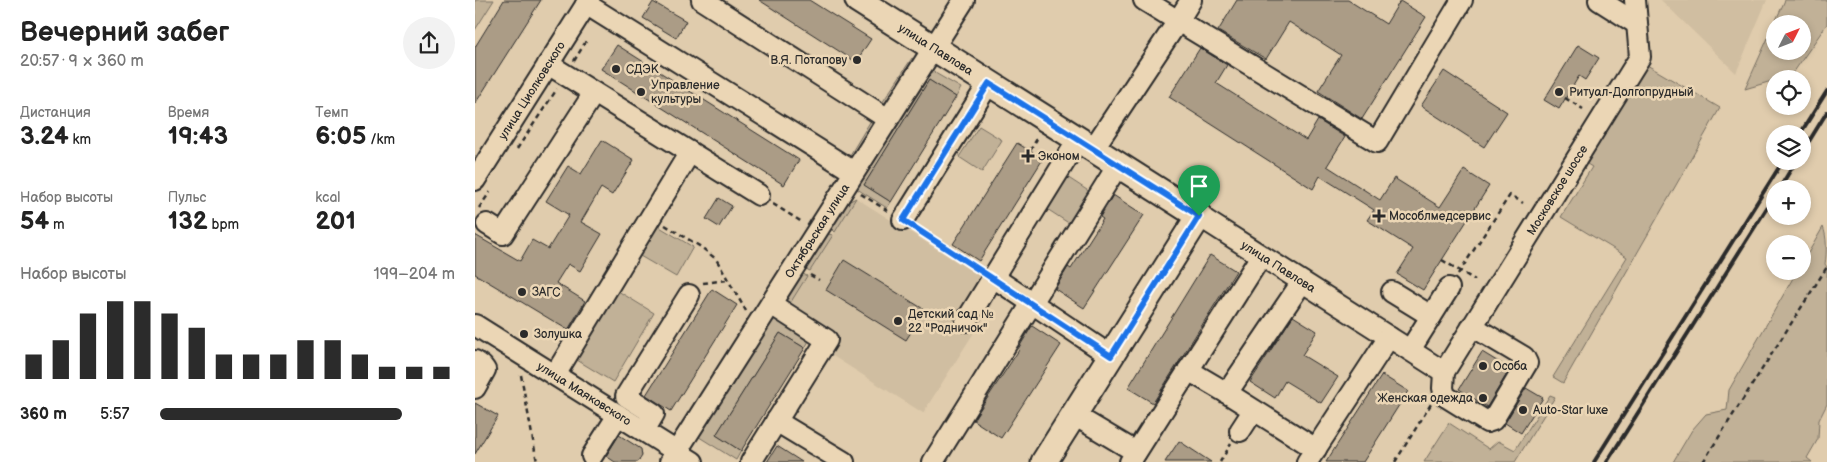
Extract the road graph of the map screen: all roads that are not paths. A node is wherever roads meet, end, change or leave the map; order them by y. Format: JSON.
{"nodes":[{"id":1,"x":702,"y":0,"type":"edge"},
{"id":2,"x":858,"y":0,"type":"edge"},
{"id":3,"x":964,"y":0,"type":"edge"},
{"id":4,"x":1144,"y":0,"type":"edge"},
{"id":5,"x":1191,"y":0,"type":"edge"},
{"id":6,"x":1462,"y":0,"type":"edge"},
{"id":7,"x":1599,"y":0,"type":"edge"},
{"id":8,"x":1635,"y":0,"type":"edge"},
{"id":9,"x":592,"y":6,"type":"edge"},
{"id":10,"x":1178,"y":21,"type":"junction"},
{"id":11,"x":1637,"y":24,"type":"junction"},
{"id":12,"x":934,"y":48,"type":"junction"},
{"id":13,"x":548,"y":64,"type":"junction"},
{"id":14,"x":989,"y":83,"type":"junction"},
{"id":15,"x":595,"y":93,"type":"junction"},
{"id":16,"x":888,"y":119,"type":"junction"},
{"id":17,"x":1086,"y":145,"type":"junction"},
{"id":18,"x":690,"y":152,"type":"junction"},
{"id":19,"x":1118,"y":165,"type":"junction"},
{"id":20,"x":855,"y":181,"type":"junction"},
{"id":21,"x":483,"y":185,"type":"edge"},
{"id":22,"x":759,"y":194,"type":"road end"},
{"id":23,"x":1199,"y":216,"type":"junction"},
{"id":24,"x":481,"y":219,"type":"edge"},
{"id":25,"x":903,"y":220,"type":"road end"},
{"id":26,"x":1261,"y":256,"type":"junction"},
{"id":27,"x":993,"y":277,"type":"junction"},
{"id":28,"x":1454,"y":279,"type":"road end"},
{"id":29,"x":1302,"y":282,"type":"junction"},
{"id":30,"x":1392,"y":292,"type":"dead end"},
{"id":31,"x":689,"y":295,"type":"road end"},
{"id":32,"x":1032,"y":303,"type":"junction"},
{"id":33,"x":771,"y":304,"type":"junction"},
{"id":34,"x":1431,"y":316,"type":"junction"},
{"id":35,"x":966,"y":321,"type":"dead end"},
{"id":36,"x":475,"y":325,"type":"edge"},
{"id":37,"x":1472,"y":326,"type":"junction"},
{"id":38,"x":1389,"y":336,"type":"junction"},
{"id":39,"x":1410,"y":350,"type":"junction"},
{"id":40,"x":1111,"y":356,"type":"junction"},
{"id":41,"x":475,"y":362,"type":"edge"},
{"id":42,"x":1188,"y":370,"type":"junction"},
{"id":43,"x":1444,"y":372,"type":"junction"},
{"id":44,"x":555,"y":375,"type":"junction"},
{"id":45,"x":475,"y":388,"type":"edge"},
{"id":46,"x":1227,"y":393,"type":"junction"},
{"id":47,"x":1253,"y":411,"type":"junction"},
{"id":48,"x":618,"y":415,"type":"junction"},
{"id":49,"x":1074,"y":415,"type":"junction"},
{"id":50,"x":776,"y":421,"type":"junction"},
{"id":51,"x":643,"y":431,"type":"junction"},
{"id":52,"x":1240,"y":431,"type":"dead end"},
{"id":53,"x":1311,"y":455,"type":"edge"},
{"id":54,"x":593,"y":456,"type":"dead end"},
{"id":55,"x":1133,"y":457,"type":"edge"},
{"id":56,"x":680,"y":459,"type":"edge"},
{"id":57,"x":751,"y":462,"type":"edge"},
{"id":58,"x":843,"y":462,"type":"edge"},
{"id":59,"x":933,"y":462,"type":"edge"},
{"id":60,"x":1044,"y":462,"type":"edge"}],
"edges":[{"from":1,"to":16,"type":"street"},
{"from":2,"to":12,"type":"main road","name":"улица Павлова"},
{"from":3,"to":12,"type":"street","name":"Октябрьская улица"},
{"from":4,"to":10,"type":"street"},
{"from":5,"to":10,"type":"street"},
{"from":6,"to":10,"type":"street"},
{"from":7,"to":11,"type":"street"},
{"from":8,"to":11,"type":"street","name":"Московское шоссе"},
{"from":9,"to":13,"type":"street","name":"улица Циолковского"},
{"from":9,"to":20,"type":"street"},
{"from":10,"to":17,"type":"street"},
{"from":11,"to":37,"type":"street","name":"Московское шоссе"},
{"from":12,"to":14,"type":"main road","name":"улица Павлова"},
{"from":12,"to":16,"type":"street","name":"Октябрьская улица"},
{"from":13,"to":15,"type":"street"},
{"from":13,"to":21,"type":"street","name":"улица Циолковского"},
{"from":14,"to":17,"type":"main road","name":"улица Павлова"},
{"from":14,"to":25,"type":"street"},
{"from":15,"to":18,"type":"street"},
{"from":15,"to":24,"type":"street"},
{"from":16,"to":20,"type":"street","name":"Октябрьская улица"},
{"from":17,"to":19,"type":"main road","name":"улица Павлова"},
{"from":17,"to":27,"type":"street"},
{"from":18,"to":22,"type":"street"},
{"from":18,"to":44,"type":"street"},
{"from":19,"to":23,"type":"main road","name":"улица Павлова"},
{"from":19,"to":32,"type":"street"},
{"from":20,"to":33,"type":"street","name":"Октябрьская улица"},
{"from":23,"to":26,"type":"street","name":"улица Павлова"},
{"from":23,"to":40,"type":"main road"},
{"from":26,"to":29,"type":"street","name":"улица Павлова"},
{"from":26,"to":42,"type":"street"},
{"from":27,"to":32,"type":"street"},
{"from":27,"to":35,"type":"street"},
{"from":28,"to":34,"type":"street"},
{"from":29,"to":38,"type":"street","name":"улица Павлова"},
{"from":29,"to":46,"type":"street"},
{"from":30,"to":34,"type":"street"},
{"from":31,"to":51,"type":"street"},
{"from":32,"to":40,"type":"street"},
{"from":32,"to":59,"type":"street"},
{"from":33,"to":50,"type":"street"},
{"from":33,"to":56,"type":"street","name":"Октябрьская улица"},
{"from":34,"to":39,"type":"street"},
{"from":36,"to":44,"type":"street","name":"улица Маяковского"},
{"from":37,"to":43,"type":"street","name":"Московское шоссе"},
{"from":37,"to":43,"type":"street"},
{"from":38,"to":39,"type":"street","name":"улица Павлова"},
{"from":38,"to":53,"type":"street"},
{"from":39,"to":43,"type":"street","name":"улица Павлова"},
{"from":40,"to":49,"type":"main road"},
{"from":41,"to":45,"type":"street"},
{"from":42,"to":46,"type":"street"},
{"from":42,"to":55,"type":"street"},
{"from":44,"to":48,"type":"street","name":"улица Маяковского"},
{"from":46,"to":47,"type":"street"},
{"from":47,"to":52,"type":"street"},
{"from":47,"to":53,"type":"street"},
{"from":48,"to":51,"type":"street","name":"улица Маяковского"},
{"from":48,"to":54,"type":"street"},
{"from":49,"to":55,"type":"street"},
{"from":49,"to":60,"type":"main road"},
{"from":50,"to":57,"type":"street"},
{"from":50,"to":58,"type":"street"},
{"from":51,"to":56,"type":"street","name":"улица Маяковского"}]}
